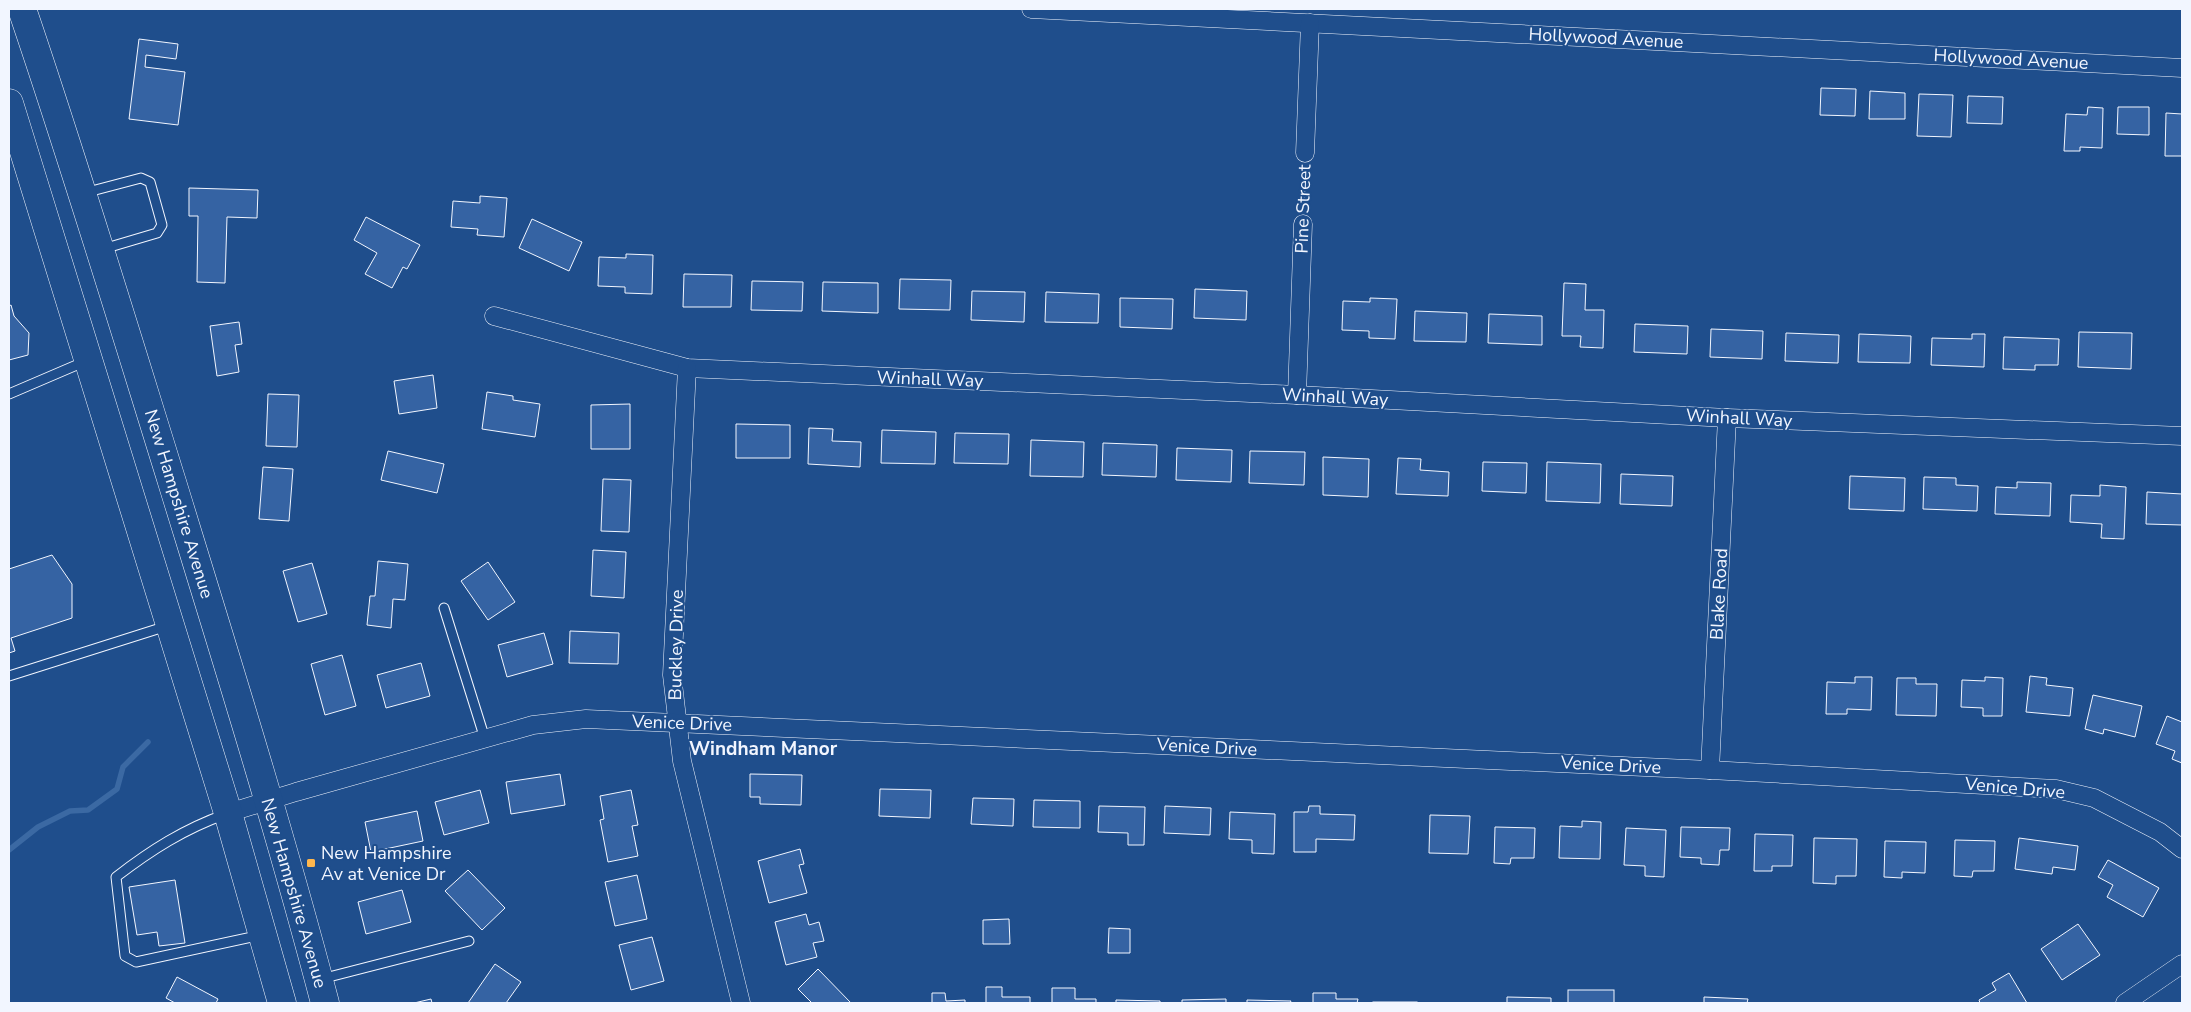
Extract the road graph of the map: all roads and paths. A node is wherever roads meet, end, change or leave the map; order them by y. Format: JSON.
{"nodes":[{"id":1,"x":22,"y":9,"type":"edge"},
{"id":2,"x":1030,"y":9,"type":"edge"},
{"id":3,"x":1310,"y":23,"type":"junction"},
{"id":4,"x":2182,"y":68,"type":"edge"},
{"id":5,"x":9,"y":103,"type":"edge"},
{"id":6,"x":1305,"y":153,"type":"joint"},
{"id":7,"x":83,"y":194,"type":"junction"},
{"id":8,"x":1303,"y":224,"type":"joint"},
{"id":9,"x":100,"y":249,"type":"junction"},
{"id":10,"x":494,"y":316,"type":"dead end"},
{"id":11,"x":88,"y":360,"type":"junction"},
{"id":12,"x":687,"y":368,"type":"junction"},
{"id":13,"x":9,"y":394,"type":"edge"},
{"id":14,"x":1297,"y":395,"type":"junction"},
{"id":15,"x":1727,"y":418,"type":"junction"},
{"id":16,"x":2182,"y":436,"type":"edge"},
{"id":17,"x":444,"y":608,"type":"dead end"},
{"id":18,"x":170,"y":625,"type":"junction"},
{"id":19,"x":9,"y":676,"type":"edge"},
{"id":20,"x":676,"y":723,"type":"junction"},
{"id":21,"x":485,"y":739,"type":"junction"},
{"id":22,"x":1710,"y":770,"type":"junction"},
{"id":23,"x":268,"y":801,"type":"junction"},
{"id":24,"x":228,"y":813,"type":"junction"},
{"id":25,"x":2182,"y":850,"type":"edge"},
{"id":26,"x":264,"y":934,"type":"junction"},
{"id":27,"x":469,"y":941,"type":"dead end"},
{"id":28,"x":2182,"y":964,"type":"edge"},
{"id":29,"x":322,"y":992,"type":"edge"},
{"id":30,"x":282,"y":1003,"type":"edge"},
{"id":31,"x":741,"y":1003,"type":"edge"},
{"id":32,"x":2125,"y":1003,"type":"edge"}],
"edges":[{"from":1,"to":7,"type":"main road","name":"New Hampshire Avenue"},
{"from":2,"to":3,"type":"street","name":"Hollywood Avenue"},
{"from":3,"to":4,"type":"street","name":"Hollywood Avenue"},
{"from":3,"to":6,"type":"street","name":"Pine Street"},
{"from":5,"to":11,"type":"main road"},
{"from":6,"to":8,"type":"path","name":"Pine Street"},
{"from":7,"to":9,"type":"main road","name":"New Hampshire Avenue"},
{"from":7,"to":9,"type":"lane"},
{"from":8,"to":14,"type":"street","name":"Pine Street"},
{"from":9,"to":23,"type":"main road","name":"New Hampshire Avenue"},
{"from":10,"to":12,"type":"street","name":"Winhall Way"},
{"from":11,"to":13,"type":"lane"},
{"from":11,"to":18,"type":"main road"},
{"from":12,"to":14,"type":"street","name":"Winhall Way"},
{"from":12,"to":20,"type":"street","name":"Buckley Drive"},
{"from":14,"to":15,"type":"street","name":"Winhall Way"},
{"from":15,"to":16,"type":"street","name":"Winhall Way"},
{"from":15,"to":22,"type":"street","name":"Blake Road"},
{"from":17,"to":21,"type":"lane"},
{"from":18,"to":19,"type":"lane"},
{"from":18,"to":24,"type":"main road"},
{"from":20,"to":21,"type":"street","name":"Venice Drive"},
{"from":20,"to":22,"type":"street","name":"Venice Drive"},
{"from":20,"to":31,"type":"street","name":"Buckley Drive"},
{"from":21,"to":23,"type":"street","name":"Venice Drive"},
{"from":22,"to":25,"type":"street","name":"Venice Drive"},
{"from":23,"to":24,"type":"street","name":"Venice Drive"},
{"from":23,"to":29,"type":"main road","name":"New Hampshire Avenue"},
{"from":24,"to":26,"type":"main road"},
{"from":24,"to":26,"type":"lane"},
{"from":26,"to":30,"type":"main road"},
{"from":27,"to":29,"type":"lane"},
{"from":28,"to":32,"type":"street"}]}
